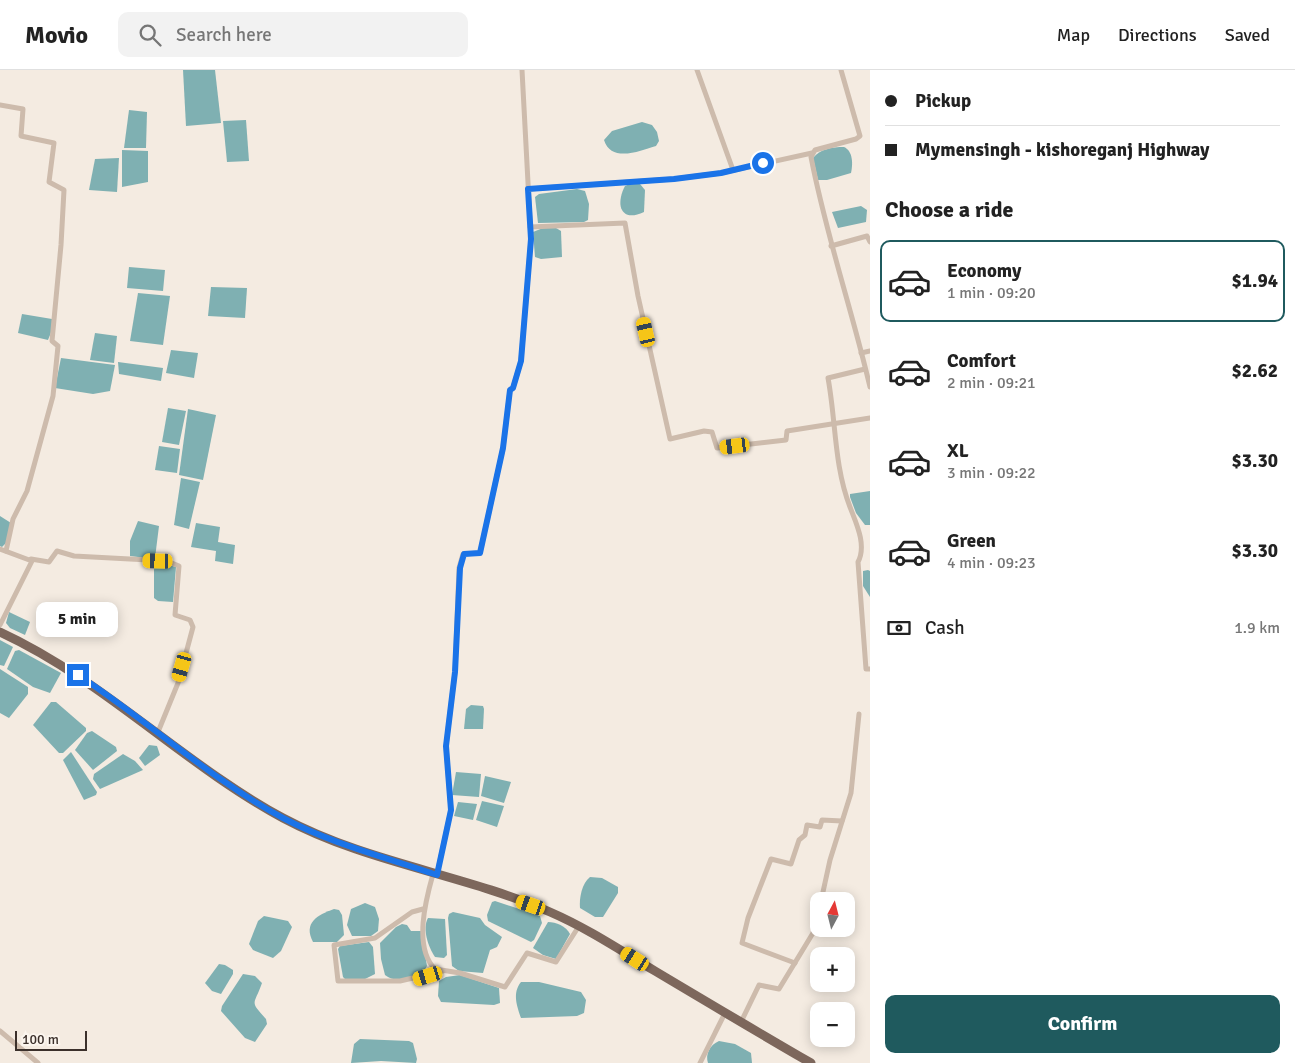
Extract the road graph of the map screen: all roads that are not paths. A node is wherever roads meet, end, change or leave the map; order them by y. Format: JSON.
{"nodes":[{"id":1,"x":522,"y":70,"type":"edge"},
{"id":2,"x":698,"y":70,"type":"edge"},
{"id":3,"x":841,"y":70,"type":"edge"},
{"id":4,"x":0,"y":105,"type":"edge"},
{"id":5,"x":812,"y":153,"type":"junction"},
{"id":6,"x":733,"y":170,"type":"junction"},
{"id":7,"x":528,"y":189,"type":"junction"},
{"id":8,"x":530,"y":227,"type":"junction"},
{"id":9,"x":870,"y":242,"type":"edge"},
{"id":10,"x":831,"y":246,"type":"junction"},
{"id":11,"x":870,"y":351,"type":"edge"},
{"id":12,"x":861,"y":353,"type":"junction"},
{"id":13,"x":865,"y":368,"type":"junction"},
{"id":14,"x":870,"y":388,"type":"edge"},
{"id":15,"x":870,"y":418,"type":"edge"},
{"id":16,"x":833,"y":425,"type":"junction"},
{"id":17,"x":3,"y":550,"type":"edge"},
{"id":18,"x":31,"y":559,"type":"junction"},
{"id":19,"x":863,"y":602,"type":"junction"},
{"id":20,"x":870,"y":603,"type":"edge"},
{"id":21,"x":0,"y":624,"type":"edge"},
{"id":22,"x":0,"y":632,"type":"edge"},
{"id":23,"x":870,"y":669,"type":"edge"},
{"id":24,"x":859,"y":714,"type":"dead end"},
{"id":25,"x":158,"y":732,"type":"junction"},
{"id":26,"x":842,"y":821,"type":"junction"},
{"id":27,"x":435,"y":874,"type":"junction"},
{"id":28,"x":823,"y":892,"type":"edge"},
{"id":29,"x":424,"y":909,"type":"junction"},
{"id":30,"x":579,"y":926,"type":"junction"},
{"id":31,"x":810,"y":938,"type":"edge"},
{"id":32,"x":795,"y":963,"type":"junction"},
{"id":33,"x":443,"y":971,"type":"junction"},
{"id":34,"x":725,"y":1013,"type":"junction"},
{"id":35,"x":741,"y":1022,"type":"junction"},
{"id":36,"x":0,"y":1031,"type":"edge"},
{"id":37,"x":38,"y":1063,"type":"edge"},
{"id":38,"x":700,"y":1063,"type":"edge"},
{"id":39,"x":811,"y":1063,"type":"edge"}],
"edges":[{"from":1,"to":7,"type":"street"},
{"from":2,"to":6,"type":"street"},
{"from":3,"to":5,"type":"street"},
{"from":4,"to":17,"type":"street"},
{"from":5,"to":6,"type":"street"},
{"from":5,"to":10,"type":"street"},
{"from":6,"to":7,"type":"street"},
{"from":7,"to":8,"type":"street"},
{"from":8,"to":16,"type":"street"},
{"from":8,"to":27,"type":"street"},
{"from":9,"to":10,"type":"street"},
{"from":10,"to":12,"type":"street"},
{"from":11,"to":12,"type":"street"},
{"from":12,"to":13,"type":"street"},
{"from":13,"to":14,"type":"street"},
{"from":13,"to":16,"type":"street"},
{"from":15,"to":16,"type":"street"},
{"from":16,"to":19,"type":"street"},
{"from":17,"to":18,"type":"street"},
{"from":18,"to":21,"type":"street"},
{"from":18,"to":25,"type":"street"},
{"from":19,"to":20,"type":"street"},
{"from":19,"to":23,"type":"street"},
{"from":22,"to":25,"type":"main road"},
{"from":24,"to":26,"type":"street"},
{"from":25,"to":27,"type":"main road"},
{"from":26,"to":28,"type":"street"},
{"from":26,"to":32,"type":"street"},
{"from":27,"to":29,"type":"street"},
{"from":27,"to":30,"type":"main road"},
{"from":29,"to":33,"type":"street"},
{"from":29,"to":33,"type":"street"},
{"from":30,"to":33,"type":"street"},
{"from":30,"to":34,"type":"main road"},
{"from":31,"to":32,"type":"street"},
{"from":32,"to":35,"type":"street"},
{"from":34,"to":35,"type":"main road"},
{"from":34,"to":38,"type":"street"},
{"from":35,"to":39,"type":"main road"},
{"from":36,"to":37,"type":"street"}]}
